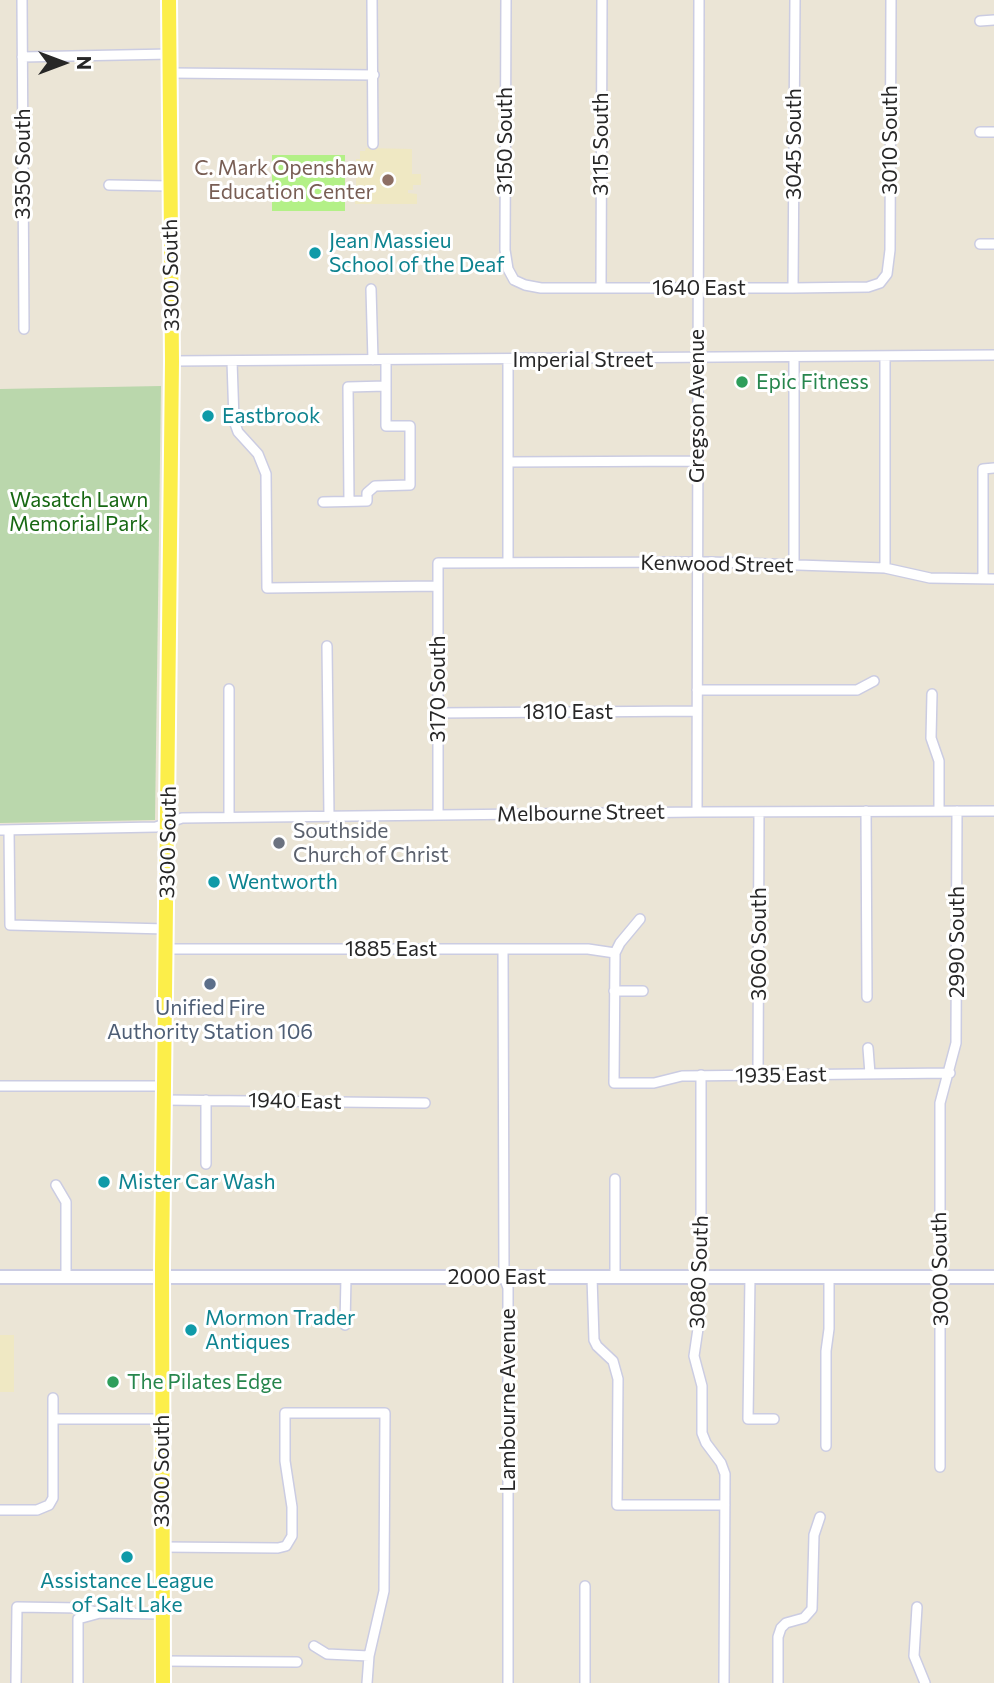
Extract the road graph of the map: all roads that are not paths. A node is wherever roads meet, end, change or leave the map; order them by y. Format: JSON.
{"nodes":[{"id":1,"x":22,"y":0,"type":"edge"},
{"id":2,"x":169,"y":0,"type":"edge"},
{"id":3,"x":372,"y":0,"type":"edge"},
{"id":4,"x":506,"y":0,"type":"edge"},
{"id":5,"x":602,"y":0,"type":"edge"},
{"id":6,"x":699,"y":0,"type":"edge"},
{"id":7,"x":795,"y":0,"type":"edge"},
{"id":8,"x":891,"y":0,"type":"edge"},
{"id":9,"x":994,"y":20,"type":"edge"},
{"id":10,"x":980,"y":21,"type":"dead end"},
{"id":11,"x":170,"y":54,"type":"junction"},
{"id":12,"x":23,"y":57,"type":"junction"},
{"id":13,"x":170,"y":74,"type":"junction"},
{"id":14,"x":374,"y":75,"type":"junction"},
{"id":15,"x":979,"y":132,"type":"dead end"},
{"id":16,"x":994,"y":132,"type":"edge"},
{"id":17,"x":373,"y":144,"type":"dead end"},
{"id":18,"x":109,"y":185,"type":"dead end"},
{"id":19,"x":170,"y":186,"type":"junction"},
{"id":20,"x":980,"y":244,"type":"dead end"},
{"id":21,"x":994,"y":244,"type":"edge"},
{"id":22,"x":514,"y":280,"type":"joint"},
{"id":23,"x":884,"y":280,"type":"joint"},
{"id":24,"x":600,"y":288,"type":"junction"},
{"id":25,"x":697,"y":288,"type":"junction"},
{"id":26,"x":793,"y":288,"type":"junction"},
{"id":27,"x":371,"y":289,"type":"dead end"},
{"id":28,"x":24,"y":328,"type":"dead end"},
{"id":29,"x":994,"y":355,"type":"edge"},
{"id":30,"x":885,"y":357,"type":"junction"},
{"id":31,"x":794,"y":358,"type":"junction"},
{"id":32,"x":697,"y":359,"type":"junction"},
{"id":33,"x":373,"y":360,"type":"junction"},
{"id":34,"x":386,"y":360,"type":"junction"},
{"id":35,"x":508,"y":360,"type":"junction"},
{"id":36,"x":172,"y":361,"type":"junction"},
{"id":37,"x":232,"y":361,"type":"junction"},
{"id":38,"x":386,"y":386,"type":"junction"},
{"id":39,"x":697,"y":461,"type":"junction"},
{"id":40,"x":508,"y":462,"type":"junction"},
{"id":41,"x":994,"y":468,"type":"edge"},
{"id":42,"x":349,"y":501,"type":"junction"},
{"id":43,"x":323,"y":502,"type":"dead end"},
{"id":44,"x":508,"y":562,"type":"junction"},
{"id":45,"x":697,"y":562,"type":"junction"},
{"id":46,"x":438,"y":563,"type":"joint"},
{"id":47,"x":794,"y":565,"type":"junction"},
{"id":48,"x":885,"y":568,"type":"junction"},
{"id":49,"x":983,"y":579,"type":"junction"},
{"id":50,"x":994,"y":579,"type":"edge"},
{"id":51,"x":438,"y":586,"type":"junction"},
{"id":52,"x":327,"y":646,"type":"dead end"},
{"id":53,"x":874,"y":681,"type":"dead end"},
{"id":54,"x":229,"y":689,"type":"dead end"},
{"id":55,"x":697,"y":690,"type":"junction"},
{"id":56,"x":932,"y":694,"type":"dead end"},
{"id":57,"x":697,"y":711,"type":"junction"},
{"id":58,"x":438,"y":713,"type":"junction"},
{"id":59,"x":866,"y":811,"type":"junction"},
{"id":60,"x":939,"y":811,"type":"junction"},
{"id":61,"x":957,"y":811,"type":"junction"},
{"id":62,"x":994,"y":811,"type":"edge"},
{"id":63,"x":697,"y":812,"type":"junction"},
{"id":64,"x":759,"y":812,"type":"junction"},
{"id":65,"x":438,"y":815,"type":"junction"},
{"id":66,"x":329,"y":816,"type":"junction"},
{"id":67,"x":229,"y":817,"type":"junction"},
{"id":68,"x":168,"y":823,"type":"junction"},
{"id":69,"x":4,"y":830,"type":"edge"},
{"id":70,"x":640,"y":919,"type":"dead end"},
{"id":71,"x":166,"y":929,"type":"junction"},
{"id":72,"x":166,"y":949,"type":"junction"},
{"id":73,"x":503,"y":949,"type":"junction"},
{"id":74,"x":615,"y":953,"type":"junction"},
{"id":75,"x":642,"y":991,"type":"dead end"},
{"id":76,"x":614,"y":992,"type":"junction"},
{"id":77,"x":867,"y":997,"type":"dead end"},
{"id":78,"x":868,"y":1048,"type":"dead end"},
{"id":79,"x":950,"y":1073,"type":"junction"},
{"id":80,"x":870,"y":1074,"type":"junction"},
{"id":81,"x":701,"y":1075,"type":"junction"},
{"id":82,"x":758,"y":1075,"type":"junction"},
{"id":83,"x":0,"y":1086,"type":"edge"},
{"id":84,"x":164,"y":1093,"type":"junction"},
{"id":85,"x":206,"y":1100,"type":"junction"},
{"id":86,"x":425,"y":1102,"type":"dead end"},
{"id":87,"x":206,"y":1164,"type":"dead end"},
{"id":88,"x":615,"y":1180,"type":"dead end"},
{"id":89,"x":56,"y":1185,"type":"dead end"},
{"id":90,"x":0,"y":1277,"type":"edge"},
{"id":91,"x":66,"y":1277,"type":"junction"},
{"id":92,"x":162,"y":1277,"type":"junction"},
{"id":93,"x":346,"y":1277,"type":"junction"},
{"id":94,"x":504,"y":1277,"type":"junction"},
{"id":95,"x":592,"y":1277,"type":"junction"},
{"id":96,"x":615,"y":1277,"type":"junction"},
{"id":97,"x":701,"y":1277,"type":"junction"},
{"id":98,"x":750,"y":1277,"type":"junction"},
{"id":99,"x":829,"y":1277,"type":"junction"},
{"id":100,"x":939,"y":1277,"type":"junction"},
{"id":101,"x":994,"y":1277,"type":"edge"},
{"id":102,"x":345,"y":1325,"type":"dead end"},
{"id":103,"x":53,"y":1398,"type":"dead end"},
{"id":104,"x":53,"y":1419,"type":"junction"},
{"id":105,"x":162,"y":1419,"type":"junction"},
{"id":106,"x":774,"y":1419,"type":"dead end"},
{"id":107,"x":826,"y":1446,"type":"dead end"},
{"id":108,"x":940,"y":1467,"type":"dead end"},
{"id":109,"x":725,"y":1505,"type":"junction"},
{"id":110,"x":0,"y":1510,"type":"edge"},
{"id":111,"x":820,"y":1517,"type":"dead end"},
{"id":112,"x":162,"y":1547,"type":"junction"},
{"id":113,"x":585,"y":1586,"type":"dead end"},
{"id":114,"x":917,"y":1606,"type":"dead end"},
{"id":115,"x":100,"y":1612,"type":"junction"},
{"id":116,"x":163,"y":1614,"type":"junction"},
{"id":117,"x":314,"y":1646,"type":"dead end"},
{"id":118,"x":369,"y":1656,"type":"junction"},
{"id":119,"x":163,"y":1661,"type":"junction"},
{"id":120,"x":297,"y":1662,"type":"dead end"},
{"id":121,"x":16,"y":1683,"type":"edge"},
{"id":122,"x":78,"y":1683,"type":"edge"},
{"id":123,"x":163,"y":1683,"type":"edge"},
{"id":124,"x":367,"y":1683,"type":"edge"},
{"id":125,"x":508,"y":1683,"type":"edge"},
{"id":126,"x":585,"y":1683,"type":"edge"},
{"id":127,"x":724,"y":1683,"type":"edge"},
{"id":128,"x":778,"y":1683,"type":"edge"},
{"id":129,"x":925,"y":1683,"type":"edge"}],
"edges":[{"from":1,"to":12,"type":"street","name":"3350 South"},
{"from":2,"to":11,"type":"main road","name":"3300 South"},
{"from":3,"to":14,"type":"street"},
{"from":4,"to":22,"type":"street","name":"3150 South"},
{"from":5,"to":24,"type":"street","name":"3115 South"},
{"from":6,"to":25,"type":"street","name":"Gregson Avenue"},
{"from":7,"to":26,"type":"street","name":"3045 South"},
{"from":8,"to":23,"type":"street","name":"3010 South"},
{"from":9,"to":10,"type":"street"},
{"from":11,"to":12,"type":"street"},
{"from":11,"to":13,"type":"main road","name":"3300 South"},
{"from":12,"to":28,"type":"street","name":"3350 South"},
{"from":13,"to":14,"type":"street"},
{"from":13,"to":19,"type":"main road","name":"3300 South"},
{"from":14,"to":17,"type":"street"},
{"from":15,"to":16,"type":"street"},
{"from":18,"to":19,"type":"street"},
{"from":19,"to":36,"type":"main road","name":"3300 South"},
{"from":20,"to":21,"type":"street"},
{"from":22,"to":24,"type":"street","name":"1640 East"},
{"from":23,"to":26,"type":"street","name":"1640 East"},
{"from":24,"to":25,"type":"street","name":"1640 East"},
{"from":25,"to":26,"type":"street","name":"1640 East"},
{"from":25,"to":32,"type":"street","name":"Gregson Avenue"},
{"from":27,"to":33,"type":"street"},
{"from":29,"to":30,"type":"street","name":"Imperial Street"},
{"from":30,"to":31,"type":"street","name":"Imperial Street"},
{"from":30,"to":48,"type":"street"},
{"from":31,"to":32,"type":"street","name":"Imperial Street"},
{"from":31,"to":47,"type":"street"},
{"from":32,"to":35,"type":"street","name":"Imperial Street"},
{"from":32,"to":39,"type":"street","name":"Gregson Avenue"},
{"from":33,"to":34,"type":"street","name":"Imperial Street"},
{"from":33,"to":37,"type":"street","name":"Imperial Street"},
{"from":34,"to":35,"type":"street","name":"Imperial Street"},
{"from":34,"to":38,"type":"street"},
{"from":35,"to":40,"type":"street"},
{"from":36,"to":37,"type":"street","name":"Imperial Street"},
{"from":36,"to":68,"type":"main road","name":"3300 South"},
{"from":37,"to":51,"type":"street"},
{"from":38,"to":42,"type":"street"},
{"from":38,"to":42,"type":"street"},
{"from":39,"to":40,"type":"street"},
{"from":39,"to":45,"type":"street","name":"Gregson Avenue"},
{"from":40,"to":44,"type":"street"},
{"from":41,"to":49,"type":"street"},
{"from":42,"to":43,"type":"street"},
{"from":44,"to":45,"type":"street","name":"Kenwood Street"},
{"from":44,"to":46,"type":"street","name":"Kenwood Street"},
{"from":45,"to":47,"type":"street","name":"Kenwood Street"},
{"from":45,"to":55,"type":"street","name":"Gregson Avenue"},
{"from":46,"to":51,"type":"street","name":"3170 South"},
{"from":47,"to":48,"type":"street","name":"Kenwood Street"},
{"from":48,"to":49,"type":"street","name":"Kenwood Street"},
{"from":49,"to":50,"type":"street","name":"Kenwood Street"},
{"from":51,"to":58,"type":"street","name":"3170 South"},
{"from":52,"to":66,"type":"street"},
{"from":53,"to":55,"type":"street"},
{"from":54,"to":67,"type":"street"},
{"from":55,"to":57,"type":"street","name":"Gregson Avenue"},
{"from":56,"to":60,"type":"street"},
{"from":57,"to":58,"type":"street","name":"1810 East"},
{"from":57,"to":63,"type":"street","name":"Gregson Avenue"},
{"from":58,"to":65,"type":"street","name":"3170 South"},
{"from":59,"to":60,"type":"street","name":"Melbourne Street"},
{"from":59,"to":64,"type":"street","name":"Melbourne Street"},
{"from":59,"to":77,"type":"street"},
{"from":60,"to":61,"type":"street","name":"Melbourne Street"},
{"from":61,"to":62,"type":"street","name":"Melbourne Street"},
{"from":61,"to":79,"type":"street","name":"2990 South"},
{"from":63,"to":64,"type":"street","name":"Melbourne Street"},
{"from":63,"to":65,"type":"street","name":"Melbourne Street"},
{"from":64,"to":82,"type":"street","name":"3060 South"},
{"from":65,"to":66,"type":"street","name":"Melbourne Street"},
{"from":66,"to":67,"type":"street","name":"Melbourne Street"},
{"from":67,"to":68,"type":"street","name":"Melbourne Street"},
{"from":68,"to":69,"type":"street","name":"Melbourne Street"},
{"from":68,"to":71,"type":"main road","name":"3300 South"},
{"from":69,"to":71,"type":"street"},
{"from":70,"to":74,"type":"street"},
{"from":71,"to":72,"type":"main road","name":"3300 South"},
{"from":72,"to":73,"type":"street","name":"1885 East"},
{"from":72,"to":84,"type":"main road","name":"3300 South"},
{"from":73,"to":74,"type":"street","name":"1885 East"},
{"from":73,"to":94,"type":"street","name":"Lambourne Avenue"},
{"from":74,"to":76,"type":"street"},
{"from":75,"to":76,"type":"street"},
{"from":76,"to":81,"type":"street","name":"1935 East"},
{"from":78,"to":80,"type":"street"},
{"from":79,"to":80,"type":"street","name":"1935 East"},
{"from":79,"to":100,"type":"street","name":"3000 South"},
{"from":80,"to":82,"type":"street","name":"1935 East"},
{"from":81,"to":82,"type":"street","name":"1935 East"},
{"from":81,"to":97,"type":"street","name":"3080 South"},
{"from":83,"to":84,"type":"street","name":"1940 East"},
{"from":84,"to":85,"type":"street","name":"1940 East"},
{"from":84,"to":92,"type":"main road","name":"3300 South"},
{"from":85,"to":86,"type":"street","name":"1940 East"},
{"from":85,"to":87,"type":"street"},
{"from":88,"to":96,"type":"street"},
{"from":89,"to":91,"type":"street"},
{"from":90,"to":91,"type":"street","name":"2000 East"},
{"from":91,"to":92,"type":"street","name":"2000 East"},
{"from":92,"to":93,"type":"street","name":"2000 East"},
{"from":92,"to":105,"type":"main road","name":"3300 South"},
{"from":93,"to":94,"type":"street","name":"2000 East"},
{"from":93,"to":102,"type":"street"},
{"from":94,"to":95,"type":"street","name":"2000 East"},
{"from":94,"to":125,"type":"street","name":"Lambourne Avenue"},
{"from":95,"to":96,"type":"street","name":"2000 East"},
{"from":95,"to":109,"type":"street"},
{"from":96,"to":97,"type":"street","name":"2000 East"},
{"from":97,"to":98,"type":"street","name":"2000 East"},
{"from":97,"to":109,"type":"street","name":"3080 South"},
{"from":98,"to":99,"type":"street","name":"2000 East"},
{"from":98,"to":106,"type":"street"},
{"from":99,"to":100,"type":"street","name":"2000 East"},
{"from":99,"to":107,"type":"street"},
{"from":100,"to":101,"type":"street","name":"2000 East"},
{"from":100,"to":108,"type":"street","name":"3000 South"},
{"from":103,"to":104,"type":"street"},
{"from":104,"to":105,"type":"street"},
{"from":104,"to":110,"type":"street"},
{"from":105,"to":112,"type":"main road","name":"3300 South"},
{"from":109,"to":127,"type":"street"},
{"from":111,"to":128,"type":"street"},
{"from":112,"to":116,"type":"main road","name":"3300 South"},
{"from":112,"to":118,"type":"street"},
{"from":113,"to":126,"type":"street"},
{"from":114,"to":129,"type":"street"},
{"from":115,"to":116,"type":"street"},
{"from":115,"to":121,"type":"street"},
{"from":115,"to":122,"type":"street"},
{"from":116,"to":119,"type":"main road","name":"3300 South"},
{"from":117,"to":118,"type":"street"},
{"from":118,"to":124,"type":"street"},
{"from":119,"to":120,"type":"street"},
{"from":119,"to":123,"type":"main road","name":"3300 South"}]}
